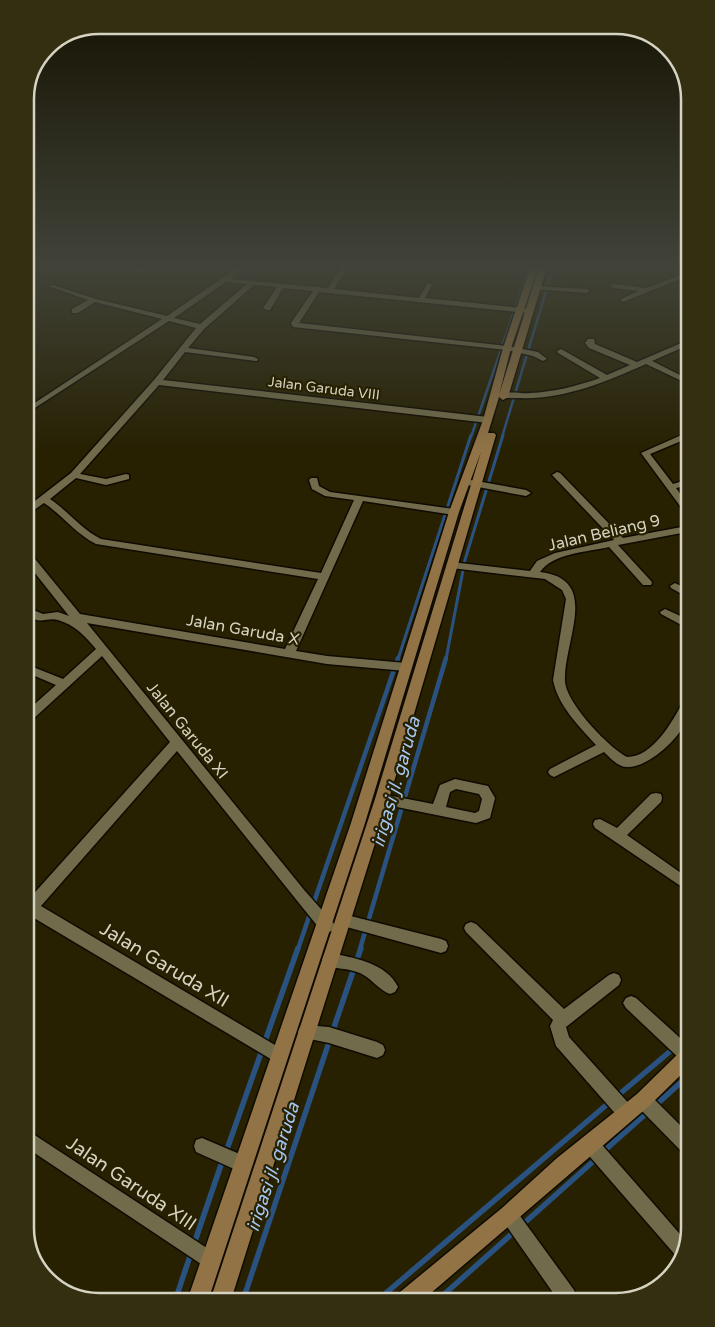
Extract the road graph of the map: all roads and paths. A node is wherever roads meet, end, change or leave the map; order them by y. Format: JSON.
{"nodes":[{"id":1,"x":155,"y":327,"type":"edge"},
{"id":2,"x":201,"y":327,"type":"edge"},
{"id":3,"x":313,"y":327,"type":"edge"},
{"id":4,"x":522,"y":327,"type":"edge"},
{"id":5,"x":592,"y":341,"type":"dead end"},
{"id":6,"x":681,"y":345,"type":"edge"},
{"id":7,"x":183,"y":350,"type":"junction"},
{"id":8,"x":520,"y":351,"type":"junction"},
{"id":9,"x":562,"y":351,"type":"dead end"},
{"id":10,"x":254,"y":359,"type":"dead end"},
{"id":11,"x":543,"y":359,"type":"dead end"},
{"id":12,"x":646,"y":361,"type":"junction"},
{"id":13,"x":636,"y":365,"type":"junction"},
{"id":14,"x":606,"y":378,"type":"junction"},
{"id":15,"x":681,"y":378,"type":"edge"},
{"id":16,"x":157,"y":382,"type":"junction"},
{"id":17,"x":511,"y":396,"type":"junction"},
{"id":18,"x":34,"y":407,"type":"edge"},
{"id":19,"x":488,"y":420,"type":"junction"},
{"id":20,"x":681,"y":438,"type":"edge"},
{"id":21,"x":74,"y":475,"type":"junction"},
{"id":22,"x":557,"y":475,"type":"dead end"},
{"id":23,"x":126,"y":478,"type":"dead end"},
{"id":24,"x":314,"y":480,"type":"dead end"},
{"id":25,"x":479,"y":485,"type":"junction"},
{"id":26,"x":681,"y":485,"type":"edge"},
{"id":27,"x":671,"y":487,"type":"junction"},
{"id":28,"x":526,"y":493,"type":"dead end"},
{"id":29,"x":43,"y":498,"type":"junction"},
{"id":30,"x":360,"y":498,"type":"junction"},
{"id":31,"x":681,"y":502,"type":"edge"},
{"id":32,"x":34,"y":506,"type":"edge"},
{"id":33,"x":454,"y":512,"type":"junction"},
{"id":34,"x":681,"y":531,"type":"edge"},
{"id":35,"x":616,"y":542,"type":"junction"},
{"id":36,"x":34,"y":565,"type":"edge"},
{"id":37,"x":462,"y":565,"type":"junction"},
{"id":38,"x":533,"y":574,"type":"junction"},
{"id":39,"x":325,"y":577,"type":"junction"},
{"id":40,"x":647,"y":583,"type":"dead end"},
{"id":41,"x":675,"y":586,"type":"dead end"},
{"id":42,"x":681,"y":590,"type":"edge"},
{"id":43,"x":665,"y":612,"type":"dead end"},
{"id":44,"x":34,"y":614,"type":"edge"},
{"id":45,"x":74,"y":617,"type":"junction"},
{"id":46,"x":681,"y":621,"type":"edge"},
{"id":47,"x":88,"y":631,"type":"junction"},
{"id":48,"x":103,"y":649,"type":"junction"},
{"id":49,"x":289,"y":653,"type":"junction"},
{"id":50,"x":406,"y":667,"type":"junction"},
{"id":51,"x":34,"y":672,"type":"edge"},
{"id":52,"x":64,"y":684,"type":"junction"},
{"id":53,"x":34,"y":712,"type":"edge"},
{"id":54,"x":681,"y":719,"type":"edge"},
{"id":55,"x":177,"y":742,"type":"junction"},
{"id":56,"x":605,"y":746,"type":"junction"},
{"id":57,"x":554,"y":772,"type":"dead end"},
{"id":58,"x":656,"y":798,"type":"dead end"},
{"id":59,"x":382,"y":799,"type":"junction"},
{"id":60,"x":438,"y":811,"type":"dead end"},
{"id":61,"x":600,"y":824,"type":"dead end"},
{"id":62,"x":365,"y":825,"type":"junction"},
{"id":63,"x":618,"y":836,"type":"junction"},
{"id":64,"x":681,"y":877,"type":"edge"},
{"id":65,"x":34,"y":903,"type":"edge"},
{"id":66,"x":34,"y":910,"type":"edge"},
{"id":67,"x":324,"y":924,"type":"junction"},
{"id":68,"x":341,"y":925,"type":"junction"},
{"id":69,"x":471,"y":928,"type":"dead end"},
{"id":70,"x":441,"y":946,"type":"dead end"},
{"id":71,"x":329,"y":960,"type":"junction"},
{"id":72,"x":614,"y":980,"type":"dead end"},
{"id":73,"x":390,"y":987,"type":"dead end"},
{"id":74,"x":631,"y":1003,"type":"dead end"},
{"id":75,"x":563,"y":1019,"type":"junction"},
{"id":76,"x":306,"y":1032,"type":"junction"},
{"id":77,"x":681,"y":1049,"type":"edge"},
{"id":78,"x":377,"y":1050,"type":"dead end"},
{"id":79,"x":279,"y":1056,"type":"junction"},
{"id":80,"x":681,"y":1063,"type":"edge"},
{"id":81,"x":642,"y":1100,"type":"junction"},
{"id":82,"x":626,"y":1113,"type":"junction"},
{"id":83,"x":681,"y":1139,"type":"edge"},
{"id":84,"x":34,"y":1143,"type":"edge"},
{"id":85,"x":590,"y":1144,"type":"junction"},
{"id":86,"x":202,"y":1146,"type":"dead end"},
{"id":87,"x":243,"y":1164,"type":"junction"},
{"id":88,"x":509,"y":1215,"type":"junction"},
{"id":89,"x":679,"y":1246,"type":"edge"},
{"id":90,"x":210,"y":1260,"type":"junction"},
{"id":91,"x":200,"y":1293,"type":"edge"},
{"id":92,"x":223,"y":1293,"type":"edge"},
{"id":93,"x":414,"y":1293,"type":"edge"},
{"id":94,"x":565,"y":1293,"type":"edge"}],
"edges":[{"from":1,"to":18,"type":"street"},
{"from":2,"to":7,"type":"street"},
{"from":3,"to":8,"type":"street"},
{"from":4,"to":8,"type":"main road"},
{"from":5,"to":13,"type":"street"},
{"from":6,"to":12,"type":"street"},
{"from":7,"to":10,"type":"street"},
{"from":7,"to":16,"type":"street"},
{"from":8,"to":11,"type":"street"},
{"from":8,"to":17,"type":"main road"},
{"from":8,"to":19,"type":"main road"},
{"from":9,"to":14,"type":"street"},
{"from":12,"to":13,"type":"street"},
{"from":12,"to":15,"type":"street"},
{"from":13,"to":14,"type":"street"},
{"from":14,"to":17,"type":"street"},
{"from":16,"to":19,"type":"street","name":"Jalan Garuda VIII"},
{"from":16,"to":21,"type":"street"},
{"from":17,"to":25,"type":"main road"},
{"from":19,"to":25,"type":"main road"},
{"from":20,"to":27,"type":"street"},
{"from":21,"to":23,"type":"street"},
{"from":21,"to":29,"type":"street"},
{"from":22,"to":35,"type":"street"},
{"from":24,"to":30,"type":"street"},
{"from":25,"to":28,"type":"street"},
{"from":25,"to":33,"type":"main road"},
{"from":25,"to":37,"type":"main road"},
{"from":26,"to":27,"type":"street"},
{"from":27,"to":31,"type":"street"},
{"from":29,"to":32,"type":"street"},
{"from":29,"to":39,"type":"street"},
{"from":30,"to":33,"type":"street"},
{"from":30,"to":39,"type":"street"},
{"from":33,"to":50,"type":"main road"},
{"from":34,"to":35,"type":"street","name":"Jalan Beliang 9"},
{"from":35,"to":38,"type":"street","name":"Jalan Beliang 9"},
{"from":35,"to":40,"type":"street"},
{"from":36,"to":45,"type":"street","name":"Jalan Garuda XI"},
{"from":37,"to":38,"type":"street"},
{"from":37,"to":59,"type":"main road"},
{"from":38,"to":56,"type":"street"},
{"from":39,"to":49,"type":"street"},
{"from":41,"to":42,"type":"street"},
{"from":43,"to":46,"type":"street"},
{"from":44,"to":47,"type":"street"},
{"from":45,"to":47,"type":"street","name":"Jalan Garuda XI"},
{"from":45,"to":49,"type":"street","name":"Jalan Garuda X"},
{"from":47,"to":48,"type":"street","name":"Jalan Garuda XI"},
{"from":48,"to":52,"type":"street"},
{"from":48,"to":55,"type":"street","name":"Jalan Garuda XI"},
{"from":49,"to":50,"type":"street","name":"Jalan Garuda X"},
{"from":50,"to":62,"type":"main road"},
{"from":51,"to":52,"type":"street"},
{"from":52,"to":53,"type":"street"},
{"from":54,"to":56,"type":"street"},
{"from":55,"to":65,"type":"street"},
{"from":55,"to":67,"type":"street","name":"Jalan Garuda XI"},
{"from":56,"to":57,"type":"street"},
{"from":58,"to":63,"type":"street"},
{"from":59,"to":60,"type":"street"},
{"from":59,"to":62,"type":"main road"},
{"from":61,"to":63,"type":"street"},
{"from":62,"to":67,"type":"main road"},
{"from":62,"to":68,"type":"main road"},
{"from":63,"to":64,"type":"street"},
{"from":66,"to":79,"type":"street","name":"Jalan Garuda XII"},
{"from":67,"to":68,"type":"street"},
{"from":67,"to":79,"type":"main road"},
{"from":68,"to":70,"type":"street"},
{"from":68,"to":71,"type":"main road"},
{"from":69,"to":75,"type":"street"},
{"from":71,"to":73,"type":"street"},
{"from":71,"to":76,"type":"main road"},
{"from":72,"to":75,"type":"street"},
{"from":74,"to":77,"type":"street"},
{"from":75,"to":82,"type":"street"},
{"from":76,"to":78,"type":"street"},
{"from":76,"to":92,"type":"main road"},
{"from":79,"to":87,"type":"main road"},
{"from":80,"to":81,"type":"main road"},
{"from":81,"to":82,"type":"main road"},
{"from":81,"to":83,"type":"street"},
{"from":82,"to":85,"type":"main road"},
{"from":84,"to":90,"type":"street","name":"Jalan Garuda XIII"},
{"from":85,"to":88,"type":"main road"},
{"from":85,"to":89,"type":"street"},
{"from":86,"to":87,"type":"street"},
{"from":87,"to":90,"type":"main road"},
{"from":88,"to":93,"type":"main road"},
{"from":88,"to":94,"type":"street"},
{"from":90,"to":91,"type":"main road"}]}
